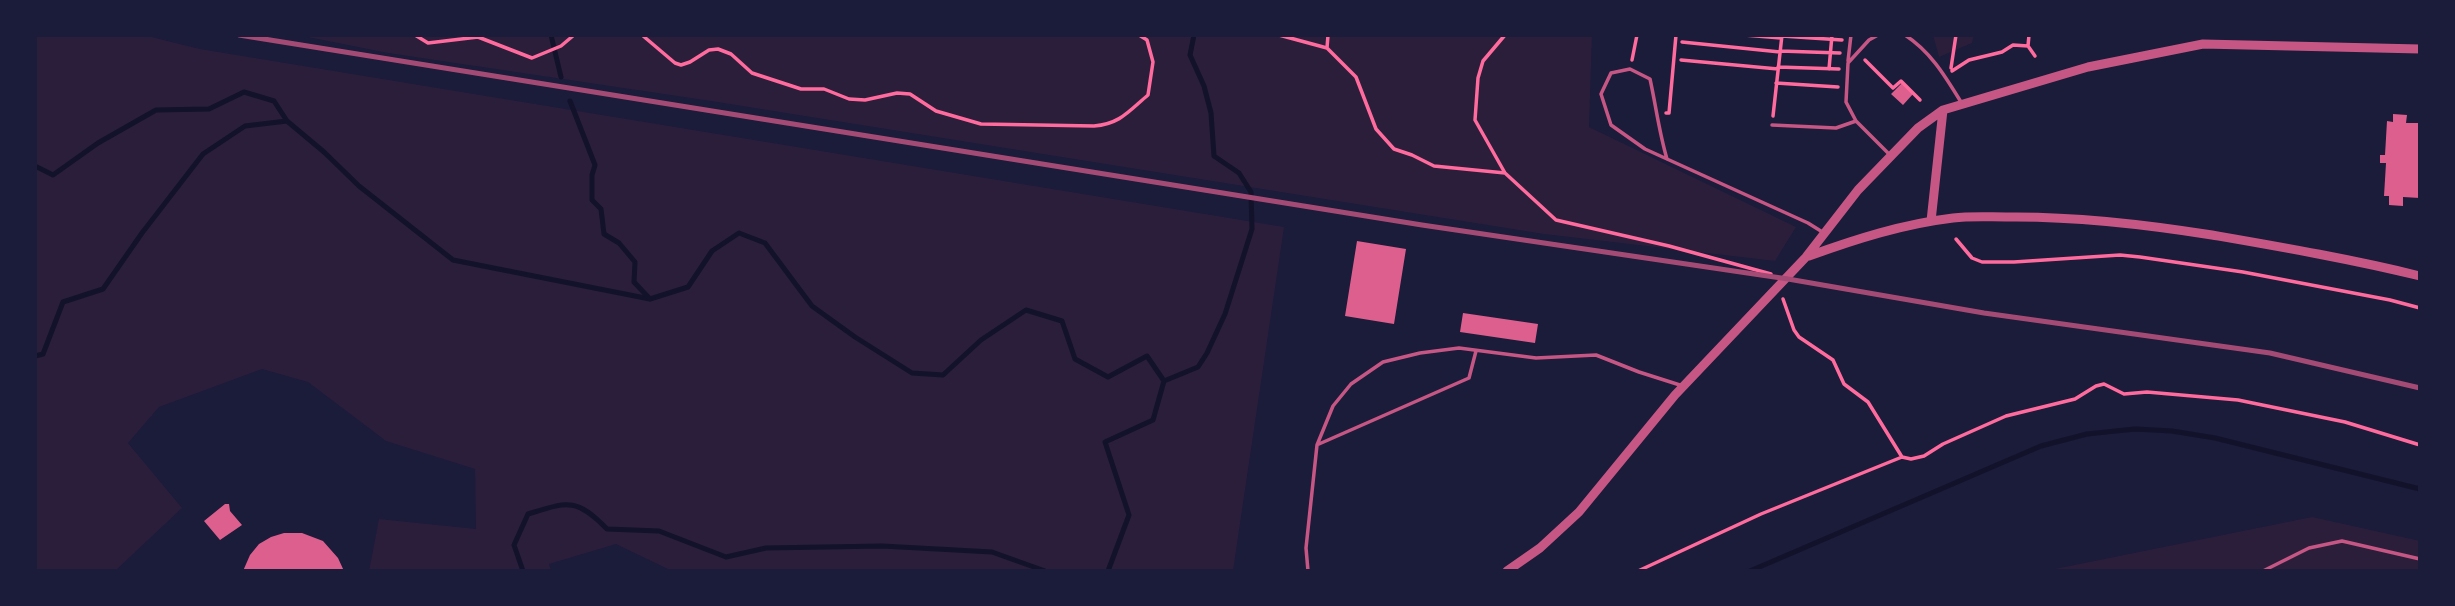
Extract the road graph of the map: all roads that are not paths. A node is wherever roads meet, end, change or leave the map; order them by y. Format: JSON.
{"nodes":[{"id":1,"x":1878,"y":35,"type":"edge"},
{"id":2,"x":1905,"y":35,"type":"edge"},
{"id":3,"x":1851,"y":38,"type":"edge"},
{"id":4,"x":2420,"y":49,"type":"edge"},
{"id":5,"x":1848,"y":63,"type":"junction"},
{"id":6,"x":1963,"y":105,"type":"junction"},
{"id":7,"x":1943,"y":110,"type":"junction"},
{"id":8,"x":1856,"y":121,"type":"junction"},
{"id":9,"x":1772,"y":125,"type":"road end"},
{"id":10,"x":1891,"y":156,"type":"junction"},
{"id":11,"x":1667,"y":159,"type":"junction"},
{"id":12,"x":1931,"y":221,"type":"junction"},
{"id":13,"x":1826,"y":234,"type":"junction"},
{"id":14,"x":1806,"y":257,"type":"junction"},
{"id":15,"x":2420,"y":276,"type":"edge"},
{"id":16,"x":1477,"y":351,"type":"junction"},
{"id":17,"x":1684,"y":386,"type":"junction"},
{"id":18,"x":1317,"y":445,"type":"junction"},
{"id":19,"x":2420,"y":559,"type":"edge"},
{"id":20,"x":1308,"y":571,"type":"edge"},
{"id":21,"x":1507,"y":571,"type":"edge"},
{"id":22,"x":2263,"y":571,"type":"edge"}],
"edges":[{"from":1,"to":5,"type":"lane"},
{"from":2,"to":6,"type":"lane"},
{"from":3,"to":5,"type":"lane"},
{"from":4,"to":6,"type":"street"},
{"from":5,"to":8,"type":"lane"},
{"from":6,"to":7,"type":"street"},
{"from":7,"to":10,"type":"street"},
{"from":7,"to":12,"type":"street"},
{"from":8,"to":9,"type":"lane"},
{"from":8,"to":10,"type":"lane"},
{"from":10,"to":13,"type":"street"},
{"from":11,"to":11,"type":"lane"},
{"from":11,"to":13,"type":"lane"},
{"from":12,"to":14,"type":"street"},
{"from":12,"to":15,"type":"street"},
{"from":13,"to":14,"type":"street"},
{"from":14,"to":17,"type":"street"},
{"from":16,"to":17,"type":"lane"},
{"from":16,"to":18,"type":"lane"},
{"from":16,"to":18,"type":"lane"},
{"from":17,"to":21,"type":"street"},
{"from":18,"to":20,"type":"lane"},
{"from":19,"to":22,"type":"lane"}]}
